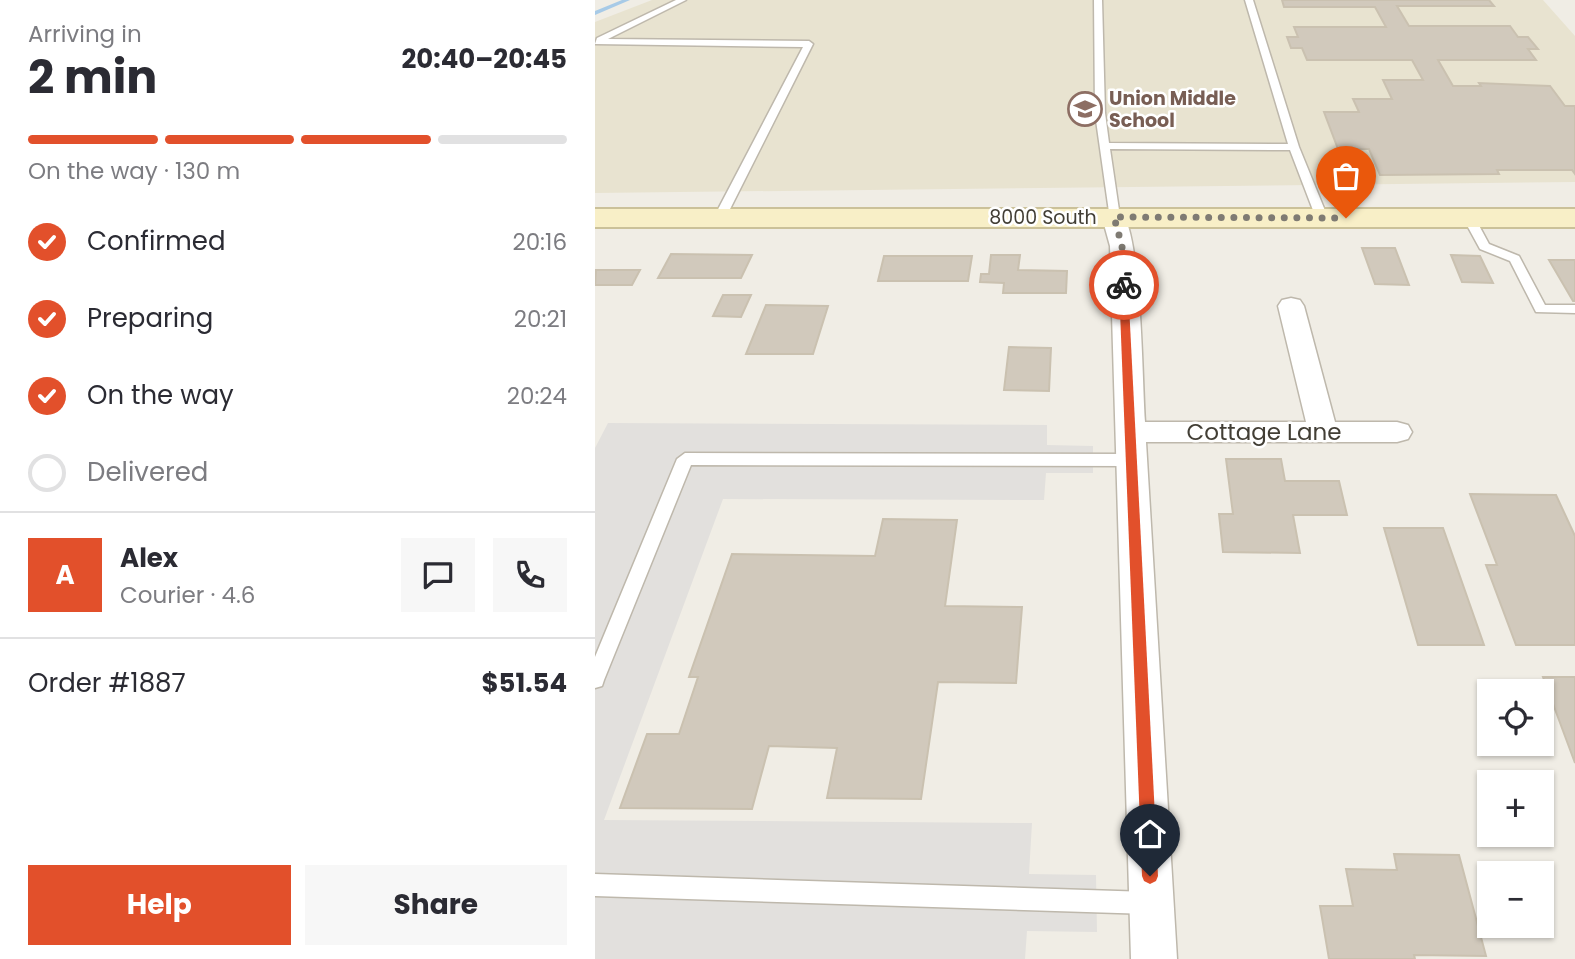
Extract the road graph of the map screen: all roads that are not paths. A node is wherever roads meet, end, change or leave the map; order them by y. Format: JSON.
{"nodes":[{"id":1,"x":682,"y":0,"type":"edge"},
{"id":2,"x":1098,"y":0,"type":"edge"},
{"id":3,"x":1249,"y":0,"type":"edge"},
{"id":4,"x":596,"y":42,"type":"edge"},
{"id":5,"x":1103,"y":146,"type":"junction"},
{"id":6,"x":1294,"y":147,"type":"junction"},
{"id":7,"x":720,"y":217,"type":"junction"},
{"id":8,"x":1114,"y":217,"type":"junction"},
{"id":9,"x":595,"y":218,"type":"edge"},
{"id":10,"x":1322,"y":218,"type":"junction"},
{"id":11,"x":1469,"y":218,"type":"junction"},
{"id":12,"x":1575,"y":218,"type":"edge"},
{"id":13,"x":1291,"y":306,"type":"dead end"},
{"id":14,"x":1575,"y":309,"type":"edge"},
{"id":15,"x":1323,"y":432,"type":"junction"},
{"id":16,"x":1398,"y":432,"type":"dead end"},
{"id":17,"x":1131,"y":446,"type":"junction"},
{"id":18,"x":595,"y":681,"type":"edge"},
{"id":19,"x":595,"y":885,"type":"edge"},
{"id":20,"x":1151,"y":903,"type":"junction"},
{"id":21,"x":1154,"y":959,"type":"edge"}],
"edges":[{"from":1,"to":4,"type":"lane"},
{"from":2,"to":5,"type":"lane"},
{"from":3,"to":6,"type":"lane"},
{"from":4,"to":7,"type":"lane"},
{"from":5,"to":6,"type":"lane"},
{"from":5,"to":8,"type":"lane"},
{"from":6,"to":10,"type":"lane"},
{"from":7,"to":8,"type":"street","name":"8000 South"},
{"from":7,"to":9,"type":"street","name":"8000 South"},
{"from":8,"to":10,"type":"street","name":"8000 South"},
{"from":8,"to":17,"type":"street"},
{"from":10,"to":11,"type":"street","name":"8000 South"},
{"from":11,"to":12,"type":"street","name":"8000 South"},
{"from":11,"to":14,"type":"lane"},
{"from":13,"to":15,"type":"street"},
{"from":15,"to":16,"type":"street","name":"Cottage Lane"},
{"from":15,"to":17,"type":"street","name":"Cottage Lane"},
{"from":17,"to":18,"type":"lane"},
{"from":17,"to":20,"type":"street"},
{"from":19,"to":20,"type":"lane"},
{"from":20,"to":21,"type":"street"}]}
